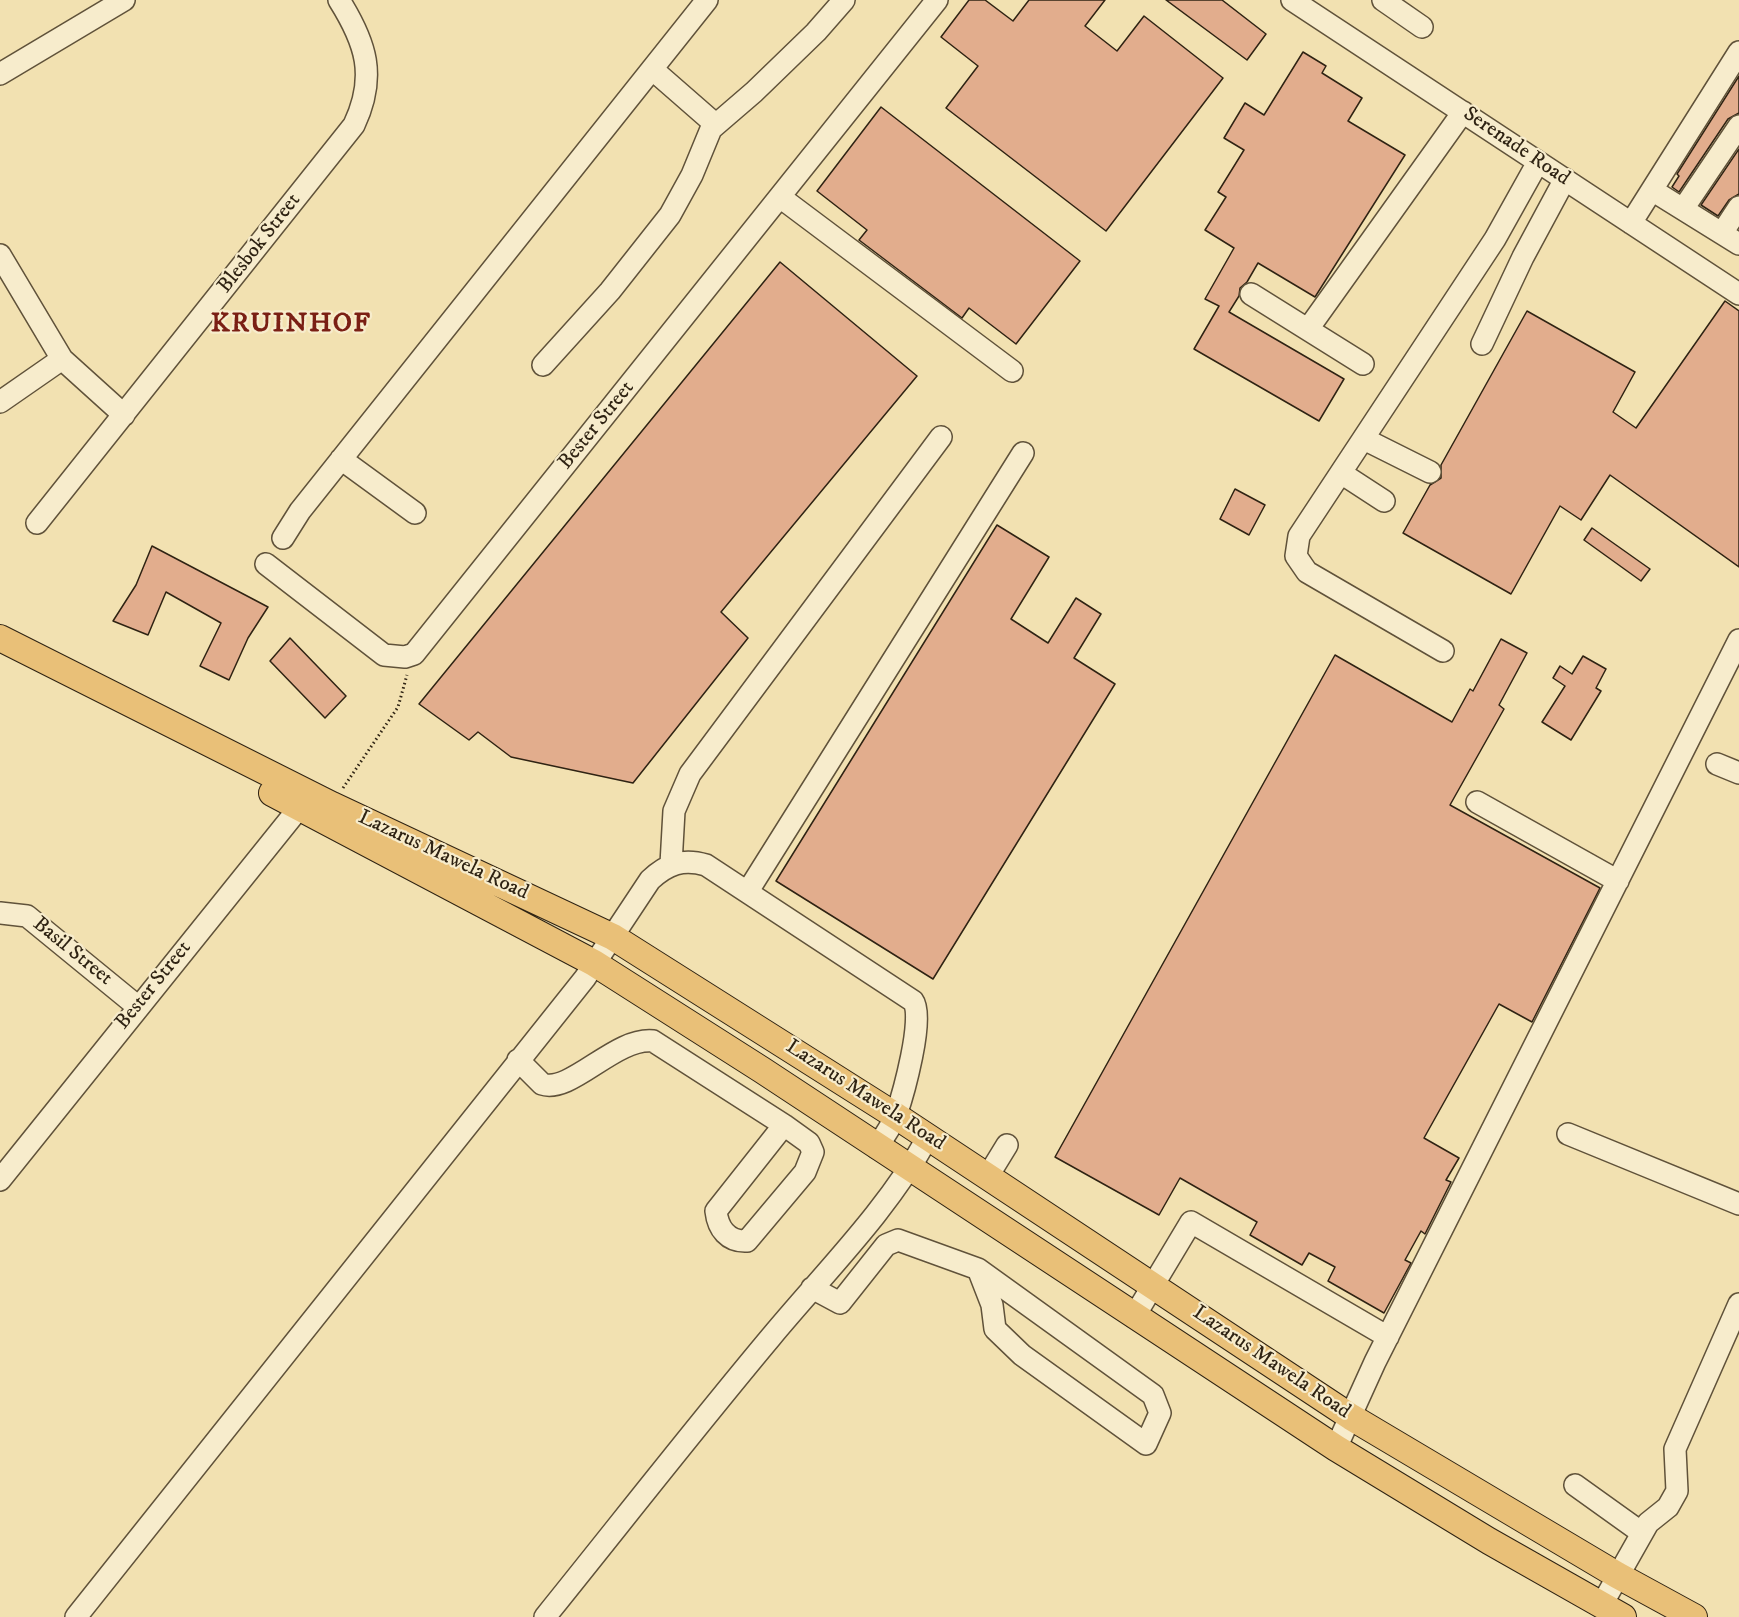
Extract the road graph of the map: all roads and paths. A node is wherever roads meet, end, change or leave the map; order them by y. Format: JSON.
{"nodes":[{"id":1,"x":124,"y":0,"type":"edge"},
{"id":2,"x":339,"y":0,"type":"edge"},
{"id":3,"x":707,"y":0,"type":"edge"},
{"id":4,"x":844,"y":0,"type":"edge"},
{"id":5,"x":937,"y":0,"type":"edge"},
{"id":6,"x":1292,"y":0,"type":"edge"},
{"id":7,"x":1383,"y":0,"type":"edge"},
{"id":8,"x":1422,"y":27,"type":"dead end"},
{"id":9,"x":1739,"y":52,"type":"edge"},
{"id":10,"x":652,"y":69,"type":"junction"},
{"id":11,"x":0,"y":74,"type":"edge"},
{"id":12,"x":1463,"y":112,"type":"junction"},
{"id":13,"x":715,"y":124,"type":"junction"},
{"id":14,"x":1739,"y":126,"type":"edge"},
{"id":15,"x":1538,"y":162,"type":"junction"},
{"id":16,"x":1565,"y":179,"type":"junction"},
{"id":17,"x":1652,"y":190,"type":"junction"},
{"id":18,"x":780,"y":197,"type":"junction"},
{"id":19,"x":1739,"y":207,"type":"edge"},
{"id":20,"x":1683,"y":209,"type":"junction"},
{"id":21,"x":1631,"y":223,"type":"junction"},
{"id":22,"x":1730,"y":239,"type":"edge"},
{"id":23,"x":0,"y":255,"type":"edge"},
{"id":24,"x":1251,"y":294,"type":"dead end"},
{"id":25,"x":1739,"y":294,"type":"edge"},
{"id":26,"x":1308,"y":329,"type":"junction"},
{"id":27,"x":1482,"y":344,"type":"dead end"},
{"id":28,"x":62,"y":359,"type":"junction"},
{"id":29,"x":1363,"y":364,"type":"dead end"},
{"id":30,"x":543,"y":365,"type":"dead end"},
{"id":31,"x":1012,"y":371,"type":"dead end"},
{"id":32,"x":0,"y":402,"type":"edge"},
{"id":33,"x":124,"y":415,"type":"junction"},
{"id":34,"x":941,"y":437,"type":"dead end"},
{"id":35,"x":1364,"y":440,"type":"junction"},
{"id":36,"x":1023,"y":453,"type":"dead end"},
{"id":37,"x":341,"y":459,"type":"junction"},
{"id":38,"x":1430,"y":472,"type":"dead end"},
{"id":39,"x":1341,"y":473,"type":"junction"},
{"id":40,"x":1384,"y":501,"type":"dead end"},
{"id":41,"x":414,"y":513,"type":"dead end"},
{"id":42,"x":37,"y":523,"type":"dead end"},
{"id":43,"x":283,"y":538,"type":"dead end"},
{"id":44,"x":266,"y":564,"type":"dead end"},
{"id":45,"x":0,"y":638,"type":"edge"},
{"id":46,"x":1739,"y":640,"type":"edge"},
{"id":47,"x":1443,"y":651,"type":"dead end"},
{"id":48,"x":414,"y":654,"type":"junction"},
{"id":49,"x":0,"y":655,"type":"edge"},
{"id":50,"x":1718,"y":764,"type":"dead end"},
{"id":51,"x":1739,"y":773,"type":"edge"},
{"id":52,"x":303,"y":800,"type":"junction"},
{"id":53,"x":1478,"y":802,"type":"dead end"},
{"id":54,"x":332,"y":805,"type":"junction"},
{"id":55,"x":671,"y":864,"type":"junction"},
{"id":56,"x":1618,"y":881,"type":"junction"},
{"id":57,"x":748,"y":891,"type":"junction"},
{"id":58,"x":0,"y":913,"type":"edge"},
{"id":59,"x":613,"y":937,"type":"junction"},
{"id":60,"x":594,"y":963,"type":"junction"},
{"id":61,"x":137,"y":1006,"type":"junction"},
{"id":62,"x":518,"y":1060,"type":"junction"},
{"id":63,"x":896,"y":1116,"type":"junction"},
{"id":64,"x":784,"y":1125,"type":"junction"},
{"id":65,"x":1568,"y":1134,"type":"dead end"},
{"id":66,"x":928,"y":1137,"type":"junction"},
{"id":67,"x":1007,"y":1145,"type":"dead end"},
{"id":68,"x":877,"y":1148,"type":"junction"},
{"id":69,"x":910,"y":1169,"type":"junction"},
{"id":70,"x":988,"y":1176,"type":"junction"},
{"id":71,"x":0,"y":1180,"type":"edge"},
{"id":72,"x":1739,"y":1204,"type":"edge"},
{"id":73,"x":978,"y":1269,"type":"junction"},
{"id":74,"x":1154,"y":1286,"type":"junction"},
{"id":75,"x":812,"y":1288,"type":"junction"},
{"id":76,"x":1739,"y":1304,"type":"edge"},
{"id":77,"x":1134,"y":1317,"type":"junction"},
{"id":78,"x":1388,"y":1336,"type":"junction"},
{"id":79,"x":1351,"y":1417,"type":"junction"},
{"id":80,"x":1336,"y":1448,"type":"junction"},
{"id":81,"x":1575,"y":1485,"type":"dead end"},
{"id":82,"x":1642,"y":1533,"type":"junction"},
{"id":83,"x":1617,"y":1575,"type":"junction"},
{"id":84,"x":1612,"y":1611,"type":"edge"},
{"id":85,"x":76,"y":1617,"type":"edge"},
{"id":86,"x":545,"y":1617,"type":"edge"},
{"id":87,"x":1694,"y":1617,"type":"edge"}],
"edges":[{"from":1,"to":11,"type":"street"},
{"from":2,"to":33,"type":"street","name":"Blesbok Street"},
{"from":3,"to":10,"type":"street"},
{"from":4,"to":13,"type":"street"},
{"from":5,"to":18,"type":"street","name":"Bester Street"},
{"from":6,"to":12,"type":"street","name":"Serenade Road"},
{"from":7,"to":8,"type":"street"},
{"from":9,"to":17,"type":"street"},
{"from":10,"to":13,"type":"street"},
{"from":10,"to":37,"type":"street"},
{"from":12,"to":15,"type":"street","name":"Serenade Road"},
{"from":12,"to":26,"type":"street"},
{"from":13,"to":30,"type":"street"},
{"from":14,"to":20,"type":"street"},
{"from":15,"to":16,"type":"street","name":"Serenade Road"},
{"from":15,"to":35,"type":"street"},
{"from":16,"to":21,"type":"street","name":"Serenade Road"},
{"from":16,"to":27,"type":"street"},
{"from":17,"to":20,"type":"street"},
{"from":17,"to":21,"type":"street"},
{"from":18,"to":31,"type":"street"},
{"from":18,"to":48,"type":"street","name":"Bester Street"},
{"from":19,"to":22,"type":"street"},
{"from":20,"to":22,"type":"street"},
{"from":21,"to":25,"type":"street","name":"Serenade Road"},
{"from":23,"to":28,"type":"street"},
{"from":24,"to":26,"type":"street"},
{"from":26,"to":29,"type":"street"},
{"from":28,"to":32,"type":"street"},
{"from":28,"to":33,"type":"street"},
{"from":33,"to":42,"type":"street","name":"Blesbok Street"},
{"from":34,"to":55,"type":"street"},
{"from":35,"to":38,"type":"street"},
{"from":35,"to":39,"type":"street"},
{"from":36,"to":57,"type":"street"},
{"from":37,"to":41,"type":"street"},
{"from":37,"to":43,"type":"street"},
{"from":39,"to":40,"type":"street"},
{"from":39,"to":47,"type":"street"},
{"from":44,"to":48,"type":"street"},
{"from":45,"to":52,"type":"main road","name":"Lazarus Mawela Road"},
{"from":46,"to":56,"type":"street"},
{"from":48,"to":54,"type":"path"},
{"from":49,"to":52,"type":"main road","name":"Lazarus Mawela Road"},
{"from":50,"to":51,"type":"street"},
{"from":52,"to":54,"type":"main road","name":"Lazarus Mawela Road"},
{"from":52,"to":60,"type":"main road","name":"Lazarus Mawela Road"},
{"from":52,"to":61,"type":"street","name":"Bester Street"},
{"from":53,"to":56,"type":"street"},
{"from":54,"to":59,"type":"main road","name":"Lazarus Mawela Road"},
{"from":55,"to":57,"type":"street"},
{"from":55,"to":59,"type":"street"},
{"from":56,"to":78,"type":"street"},
{"from":57,"to":63,"type":"street"},
{"from":58,"to":61,"type":"street","name":"Basil Street"},
{"from":59,"to":60,"type":"street"},
{"from":59,"to":63,"type":"main road","name":"Lazarus Mawela Road"},
{"from":60,"to":62,"type":"street"},
{"from":60,"to":68,"type":"main road","name":"Lazarus Mawela Road"},
{"from":61,"to":71,"type":"street","name":"Bester Street"},
{"from":62,"to":64,"type":"street"},
{"from":62,"to":85,"type":"street"},
{"from":63,"to":66,"type":"main road","name":"Lazarus Mawela Road"},
{"from":63,"to":68,"type":"street"},
{"from":64,"to":64,"type":"street"},
{"from":65,"to":72,"type":"street"},
{"from":66,"to":69,"type":"street"},
{"from":66,"to":70,"type":"main road","name":"Lazarus Mawela Road"},
{"from":67,"to":70,"type":"street"},
{"from":68,"to":69,"type":"main road","name":"Lazarus Mawela Road"},
{"from":69,"to":75,"type":"street"},
{"from":69,"to":77,"type":"main road","name":"Lazarus Mawela Road"},
{"from":70,"to":74,"type":"main road","name":"Lazarus Mawela Road"},
{"from":73,"to":73,"type":"street"},
{"from":73,"to":75,"type":"street"},
{"from":74,"to":77,"type":"street"},
{"from":74,"to":78,"type":"street"},
{"from":74,"to":79,"type":"main road","name":"Lazarus Mawela Road"},
{"from":75,"to":86,"type":"street"},
{"from":76,"to":82,"type":"street"},
{"from":77,"to":80,"type":"main road","name":"Lazarus Mawela Road"},
{"from":78,"to":79,"type":"street"},
{"from":79,"to":80,"type":"street"},
{"from":79,"to":83,"type":"main road","name":"Lazarus Mawela Road"},
{"from":80,"to":84,"type":"main road","name":"Lazarus Mawela Road"},
{"from":81,"to":82,"type":"street"},
{"from":82,"to":83,"type":"street"},
{"from":83,"to":84,"type":"street"},
{"from":83,"to":87,"type":"main road","name":"Lazarus Mawela Road"}]}
